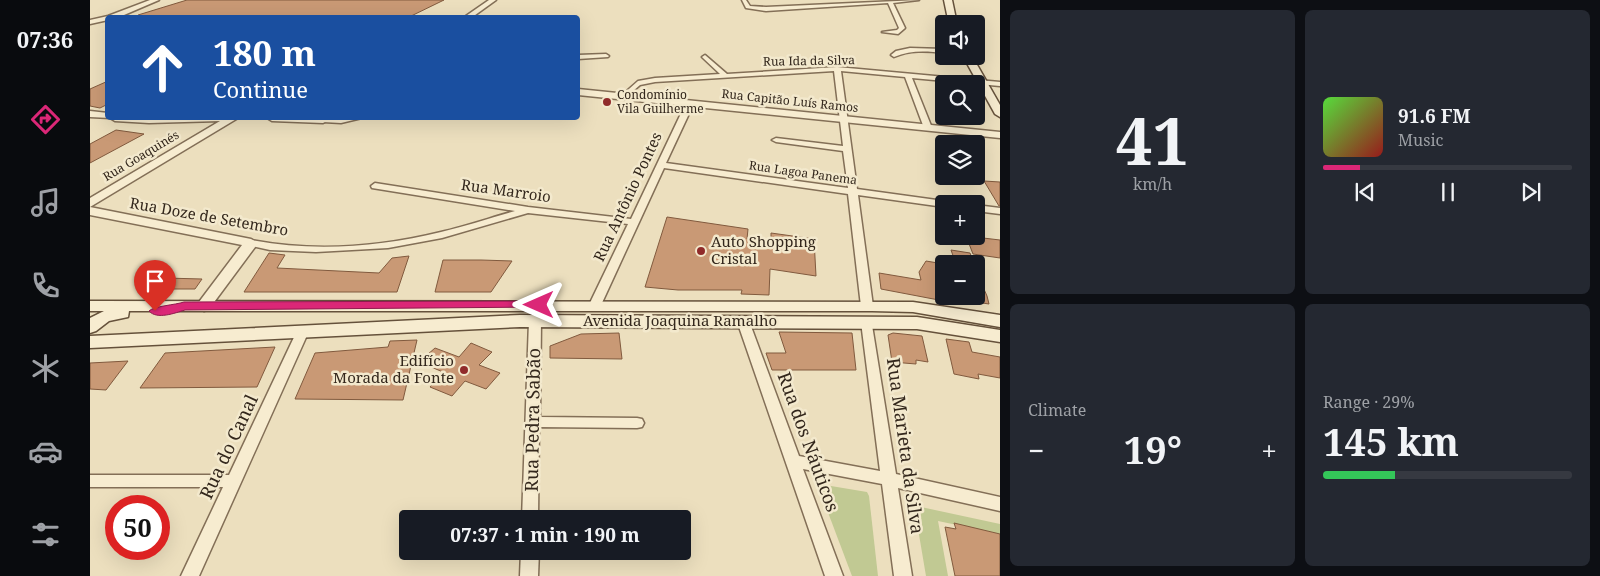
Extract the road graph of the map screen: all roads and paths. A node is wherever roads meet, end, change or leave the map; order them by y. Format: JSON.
{"nodes":[{"id":1,"x":156,"y":0,"type":"edge"},
{"id":2,"x":493,"y":0,"type":"edge"},
{"id":3,"x":744,"y":0,"type":"edge"},
{"id":4,"x":917,"y":0,"type":"edge"},
{"id":5,"x":948,"y":0,"type":"edge"},
{"id":6,"x":890,"y":2,"type":"junction"},
{"id":7,"x":90,"y":15,"type":"edge"},
{"id":8,"x":116,"y":15,"type":"edge"},
{"id":9,"x":470,"y":15,"type":"edge"},
{"id":10,"x":951,"y":15,"type":"edge"},
{"id":11,"x":105,"y":18,"type":"edge"},
{"id":12,"x":105,"y":19,"type":"edge"},
{"id":13,"x":90,"y":22,"type":"edge"},
{"id":14,"x":885,"y":32,"type":"dead end"},
{"id":15,"x":935,"y":51,"type":"edge"},
{"id":16,"x":894,"y":55,"type":"dead end"},
{"id":17,"x":606,"y":56,"type":"dead end"},
{"id":18,"x":580,"y":57,"type":"edge"},
{"id":19,"x":705,"y":57,"type":"dead end"},
{"id":20,"x":837,"y":69,"type":"junction"},
{"id":21,"x":725,"y":75,"type":"junction"},
{"id":22,"x":908,"y":76,"type":"junction"},
{"id":23,"x":935,"y":78,"type":"edge"},
{"id":24,"x":985,"y":82,"type":"edge"},
{"id":25,"x":1000,"y":84,"type":"edge"},
{"id":26,"x":985,"y":87,"type":"edge"},
{"id":27,"x":580,"y":92,"type":"edge"},
{"id":28,"x":624,"y":96,"type":"junction"},
{"id":29,"x":690,"y":103,"type":"junction"},
{"id":30,"x":90,"y":114,"type":"edge"},
{"id":31,"x":1000,"y":114,"type":"edge"},
{"id":32,"x":105,"y":116,"type":"edge"},
{"id":33,"x":844,"y":119,"type":"junction"},
{"id":34,"x":228,"y":120,"type":"edge"},
{"id":35,"x":333,"y":120,"type":"edge"},
{"id":36,"x":347,"y":120,"type":"edge"},
{"id":37,"x":928,"y":128,"type":"junction"},
{"id":38,"x":1000,"y":135,"type":"edge"},
{"id":39,"x":776,"y":140,"type":"dead end"},
{"id":40,"x":848,"y":149,"type":"junction"},
{"id":41,"x":660,"y":166,"type":"junction"},
{"id":42,"x":376,"y":186,"type":"dead end"},
{"id":43,"x":852,"y":192,"type":"junction"},
{"id":44,"x":90,"y":203,"type":"edge"},
{"id":45,"x":935,"y":203,"type":"edge"},
{"id":46,"x":985,"y":209,"type":"edge"},
{"id":47,"x":528,"y":210,"type":"junction"},
{"id":48,"x":90,"y":211,"type":"edge"},
{"id":49,"x":1000,"y":211,"type":"edge"},
{"id":50,"x":633,"y":222,"type":"junction"},
{"id":51,"x":251,"y":243,"type":"junction"},
{"id":52,"x":595,"y":305,"type":"junction"},
{"id":53,"x":90,"y":306,"type":"edge"},
{"id":54,"x":184,"y":306,"type":"junction"},
{"id":55,"x":204,"y":306,"type":"junction"},
{"id":56,"x":867,"y":314,"type":"junction"},
{"id":57,"x":535,"y":320,"type":"junction"},
{"id":58,"x":743,"y":321,"type":"junction"},
{"id":59,"x":1000,"y":321,"type":"edge"},
{"id":60,"x":90,"y":327,"type":"edge"},
{"id":61,"x":302,"y":333,"type":"junction"},
{"id":62,"x":1000,"y":336,"type":"edge"},
{"id":63,"x":90,"y":337,"type":"edge"},
{"id":64,"x":124,"y":341,"type":"junction"},
{"id":65,"x":90,"y":342,"type":"edge"},
{"id":66,"x":532,"y":422,"type":"junction"},
{"id":67,"x":637,"y":423,"type":"dead end"},
{"id":68,"x":794,"y":461,"type":"junction"},
{"id":69,"x":889,"y":479,"type":"junction"},
{"id":70,"x":90,"y":481,"type":"edge"},
{"id":71,"x":234,"y":481,"type":"junction"},
{"id":72,"x":1000,"y":504,"type":"edge"},
{"id":73,"x":530,"y":510,"type":"edge"},
{"id":74,"x":530,"y":560,"type":"edge"},
{"id":75,"x":190,"y":576,"type":"edge"},
{"id":76,"x":529,"y":576,"type":"edge"},
{"id":77,"x":834,"y":576,"type":"edge"},
{"id":78,"x":903,"y":576,"type":"edge"}],
"edges":[{"from":1,"to":8,"type":"street"},
{"from":2,"to":9,"type":"street"},
{"from":3,"to":6,"type":"street"},
{"from":4,"to":6,"type":"street"},
{"from":5,"to":10,"type":"main road"},
{"from":6,"to":14,"type":"street"},
{"from":7,"to":11,"type":"street"},
{"from":12,"to":13,"type":"street"},
{"from":15,"to":16,"type":"street"},
{"from":17,"to":18,"type":"street"},
{"from":19,"to":21,"type":"street"},
{"from":20,"to":21,"type":"street","name":"Rua Ida da Silva"},
{"from":20,"to":22,"type":"street","name":"Rua Ida da Silva"},
{"from":20,"to":33,"type":"street","name":"Rua Marieta da Silva"},
{"from":21,"to":28,"type":"street","name":"Rua Ida da Silva"},
{"from":22,"to":23,"type":"street","name":"Rua Ida da Silva"},
{"from":22,"to":37,"type":"street"},
{"from":24,"to":25,"type":"street","name":"Rua Ida da Silva"},
{"from":26,"to":31,"type":"main road"},
{"from":27,"to":28,"type":"street","name":"Rua Capitão Luís Ramos"},
{"from":28,"to":29,"type":"street","name":"Rua Capitão Luís Ramos"},
{"from":29,"to":33,"type":"street","name":"Rua Capitão Luís Ramos"},
{"from":29,"to":41,"type":"street","name":"Rua Antônio Pontes"},
{"from":30,"to":32,"type":"street"},
{"from":33,"to":37,"type":"street","name":"Rua Capitão Luís Ramos"},
{"from":33,"to":40,"type":"street","name":"Rua Marieta da Silva"},
{"from":34,"to":44,"type":"street","name":"Rua Goaquinés"},
{"from":35,"to":36,"type":"street"},
{"from":37,"to":38,"type":"street","name":"Rua Capitão Luís Ramos"},
{"from":39,"to":40,"type":"street"},
{"from":40,"to":43,"type":"street","name":"Rua Marieta da Silva"},
{"from":41,"to":43,"type":"street","name":"Rua Lagoa Panema"},
{"from":41,"to":50,"type":"street","name":"Rua Antônio Pontes"},
{"from":42,"to":47,"type":"street","name":"Rua Marroio"},
{"from":43,"to":45,"type":"street","name":"Rua Lagoa Panema"},
{"from":43,"to":56,"type":"street","name":"Rua Marieta da Silva"},
{"from":46,"to":49,"type":"street"},
{"from":47,"to":50,"type":"street","name":"Rua Marroio"},
{"from":47,"to":51,"type":"street","name":"Rua Doze de Setembro"},
{"from":48,"to":51,"type":"street","name":"Rua Doze de Setembro"},
{"from":50,"to":52,"type":"street","name":"Rua Antônio Pontes"},
{"from":51,"to":55,"type":"street"},
{"from":52,"to":55,"type":"main road","name":"Avenida Joaquina Ramalho"},
{"from":52,"to":56,"type":"main road","name":"Avenida Joaquina Ramalho"},
{"from":53,"to":54,"type":"main road","name":"Avenida Joaquina Ramalho"},
{"from":54,"to":55,"type":"main road","name":"Avenida Joaquina Ramalho"},
{"from":54,"to":60,"type":"main road"},
{"from":56,"to":58,"type":"main road","name":"Avenida Joaquina Ramalho"},
{"from":56,"to":59,"type":"main road","name":"Avenida Joaquina Ramalho"},
{"from":56,"to":62,"type":"main road","name":"Avenida Joaquina Ramalho"},
{"from":56,"to":69,"type":"street","name":"Rua Marieta da Silva"},
{"from":57,"to":58,"type":"main road","name":"Avenida Joaquina Ramalho"},
{"from":57,"to":61,"type":"main road","name":"Avenida Joaquina Ramalho"},
{"from":57,"to":66,"type":"street","name":"Rua Pedra Sabão"},
{"from":58,"to":68,"type":"street","name":"Rua dos Náuticos"},
{"from":61,"to":64,"type":"main road","name":"Avenida Joaquina Ramalho"},
{"from":61,"to":71,"type":"street","name":"Rua do Canal"},
{"from":63,"to":64,"type":"main road"},
{"from":64,"to":65,"type":"main road","name":"Avenida Joaquina Ramalho"},
{"from":66,"to":67,"type":"street"},
{"from":66,"to":73,"type":"street","name":"Rua Pedra Sabão"},
{"from":68,"to":69,"type":"street"},
{"from":68,"to":77,"type":"street","name":"Rua dos Náuticos"},
{"from":69,"to":72,"type":"street"},
{"from":69,"to":78,"type":"street","name":"Rua Marieta da Silva"},
{"from":70,"to":71,"type":"street"},
{"from":71,"to":75,"type":"street","name":"Rua do Canal"},
{"from":74,"to":76,"type":"street"}]}
